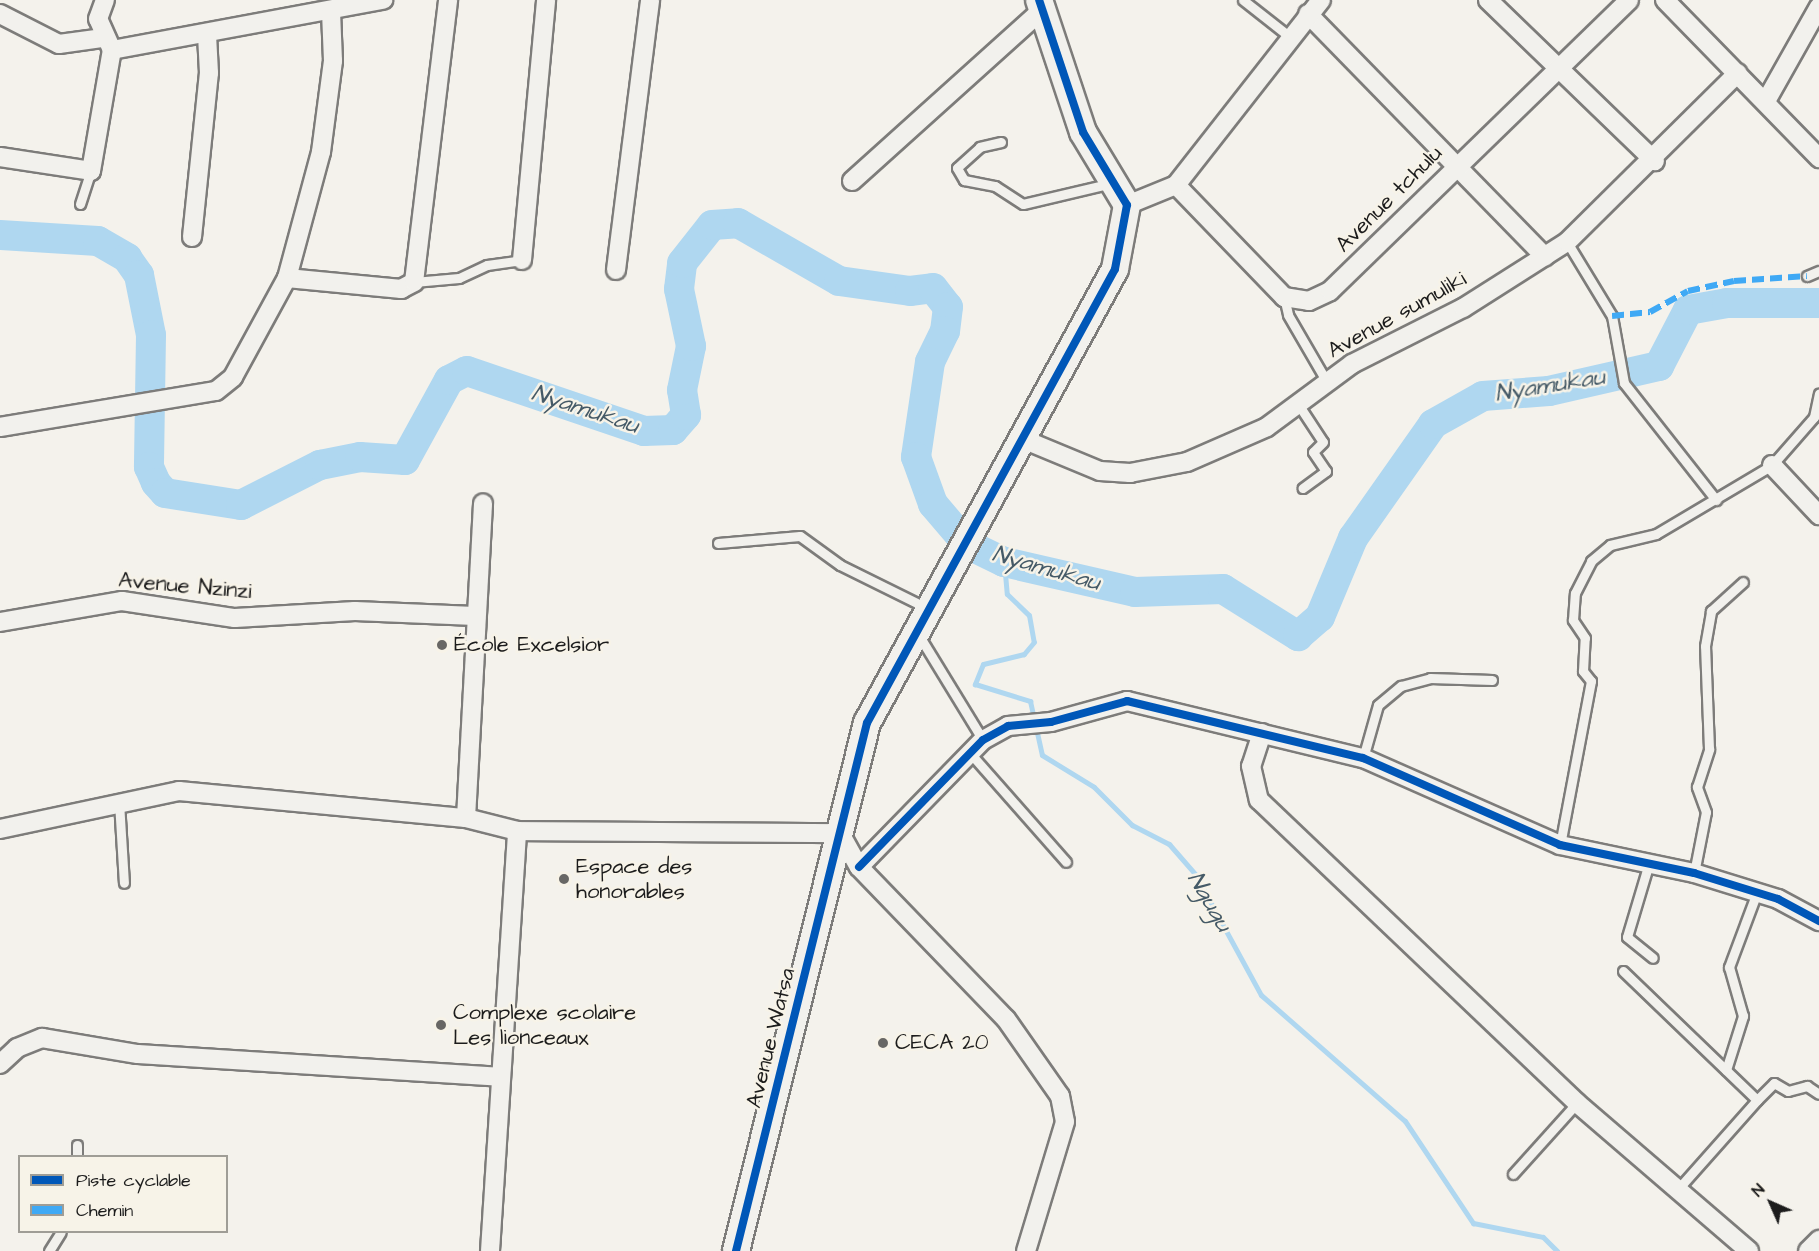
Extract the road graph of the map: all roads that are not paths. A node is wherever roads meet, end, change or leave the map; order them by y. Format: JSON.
{"nodes":[{"id":1,"x":105,"y":0,"type":"edge"},
{"id":2,"x":383,"y":0,"type":"edge"},
{"id":3,"x":448,"y":0,"type":"edge"},
{"id":4,"x":546,"y":0,"type":"edge"},
{"id":5,"x":650,"y":0,"type":"edge"},
{"id":6,"x":1243,"y":0,"type":"edge"},
{"id":7,"x":1321,"y":0,"type":"edge"},
{"id":8,"x":1488,"y":0,"type":"edge"},
{"id":9,"x":1629,"y":0,"type":"edge"},
{"id":10,"x":1665,"y":0,"type":"edge"},
{"id":11,"x":1040,"y":5,"type":"edge"},
{"id":12,"x":1819,"y":7,"type":"edge"},
{"id":13,"x":331,"y":11,"type":"junction"},
{"id":14,"x":0,"y":14,"type":"edge"},
{"id":15,"x":1308,"y":14,"type":"junction"},
{"id":16,"x":207,"y":36,"type":"junction"},
{"id":17,"x":1290,"y":37,"type":"junction"},
{"id":18,"x":107,"y":44,"type":"junction"},
{"id":19,"x":1559,"y":70,"type":"junction"},
{"id":20,"x":1738,"y":73,"type":"junction"},
{"id":21,"x":1766,"y":100,"type":"junction"},
{"id":22,"x":1001,"y":142,"type":"dead end"},
{"id":23,"x":0,"y":157,"type":"edge"},
{"id":24,"x":1819,"y":158,"type":"edge"},
{"id":25,"x":1655,"y":161,"type":"junction"},
{"id":26,"x":1455,"y":166,"type":"junction"},
{"id":27,"x":91,"y":171,"type":"junction"},
{"id":28,"x":852,"y":181,"type":"dead end"},
{"id":29,"x":1114,"y":183,"type":"junction"},
{"id":30,"x":1176,"y":185,"type":"junction"},
{"id":31,"x":80,"y":204,"type":"dead end"},
{"id":32,"x":1128,"y":205,"type":"junction"},
{"id":33,"x":192,"y":237,"type":"dead end"},
{"id":34,"x":1567,"y":242,"type":"junction"},
{"id":35,"x":1545,"y":257,"type":"junction"},
{"id":36,"x":522,"y":260,"type":"joint"},
{"id":37,"x":616,"y":270,"type":"dead end"},
{"id":38,"x":1819,"y":271,"type":"edge"},
{"id":39,"x":1807,"y":276,"type":"dead end"},
{"id":40,"x":286,"y":278,"type":"junction"},
{"id":41,"x":414,"y":282,"type":"junction"},
{"id":42,"x":1284,"y":297,"type":"junction"},
{"id":43,"x":1327,"y":382,"type":"junction"},
{"id":44,"x":1819,"y":394,"type":"edge"},
{"id":45,"x":1298,"y":404,"type":"junction"},
{"id":46,"x":0,"y":427,"type":"edge"},
{"id":47,"x":1025,"y":440,"type":"junction"},
{"id":48,"x":1772,"y":465,"type":"junction"},
{"id":49,"x":1304,"y":488,"type":"dead end"},
{"id":50,"x":1716,"y":500,"type":"junction"},
{"id":51,"x":483,"y":503,"type":"dead end"},
{"id":52,"x":1819,"y":514,"type":"edge"},
{"id":53,"x":718,"y":543,"type":"dead end"},
{"id":54,"x":1743,"y":582,"type":"dead end"},
{"id":55,"x":929,"y":609,"type":"junction"},
{"id":56,"x":475,"y":616,"type":"junction"},
{"id":57,"x":0,"y":622,"type":"edge"},
{"id":58,"x":916,"y":630,"type":"junction"},
{"id":59,"x":1492,"y":680,"type":"dead end"},
{"id":60,"x":1262,"y":734,"type":"junction"},
{"id":61,"x":983,"y":740,"type":"junction"},
{"id":62,"x":970,"y":753,"type":"junction"},
{"id":63,"x":1363,"y":758,"type":"junction"},
{"id":64,"x":119,"y":802,"type":"junction"},
{"id":65,"x":466,"y":818,"type":"junction"},
{"id":66,"x":0,"y":829,"type":"edge"},
{"id":67,"x":517,"y":831,"type":"junction"},
{"id":68,"x":840,"y":833,"type":"junction"},
{"id":69,"x":1560,"y":845,"type":"junction"},
{"id":70,"x":1066,"y":862,"type":"dead end"},
{"id":71,"x":1649,"y":863,"type":"junction"},
{"id":72,"x":859,"y":867,"type":"junction"},
{"id":73,"x":1694,"y":873,"type":"junction"},
{"id":74,"x":124,"y":883,"type":"dead end"},
{"id":75,"x":1757,"y":892,"type":"junction"},
{"id":76,"x":1819,"y":921,"type":"edge"},
{"id":77,"x":1653,"y":958,"type":"dead end"},
{"id":78,"x":1623,"y":971,"type":"dead end"},
{"id":79,"x":0,"y":1064,"type":"edge"},
{"id":80,"x":1726,"y":1070,"type":"junction"},
{"id":81,"x":500,"y":1077,"type":"junction"},
{"id":82,"x":1819,"y":1094,"type":"edge"},
{"id":83,"x":1757,"y":1100,"type":"junction"},
{"id":84,"x":1577,"y":1103,"type":"junction"},
{"id":85,"x":77,"y":1145,"type":"dead end"},
{"id":86,"x":77,"y":1155,"type":"edge"},
{"id":87,"x":1513,"y":1174,"type":"dead end"},
{"id":88,"x":1678,"y":1189,"type":"junction"},
{"id":89,"x":60,"y":1233,"type":"edge"},
{"id":90,"x":1819,"y":1240,"type":"edge"},
{"id":91,"x":49,"y":1251,"type":"edge"},
{"id":92,"x":490,"y":1251,"type":"edge"},
{"id":93,"x":736,"y":1251,"type":"edge"},
{"id":94,"x":1026,"y":1251,"type":"edge"},
{"id":95,"x":1749,"y":1251,"type":"edge"},
{"id":96,"x":1808,"y":1251,"type":"edge"}],
"edges":[{"from":1,"to":18,"type":"street"},
{"from":2,"to":13,"type":"street"},
{"from":3,"to":41,"type":"street"},
{"from":4,"to":36,"type":"street"},
{"from":5,"to":37,"type":"street"},
{"from":6,"to":17,"type":"lane"},
{"from":7,"to":15,"type":"street"},
{"from":8,"to":19,"type":"street"},
{"from":9,"to":19,"type":"street","name":"Avenue tchulu"},
{"from":10,"to":20,"type":"street"},
{"from":11,"to":28,"type":"street"},
{"from":11,"to":29,"type":"street"},
{"from":12,"to":21,"type":"street"},
{"from":13,"to":16,"type":"street"},
{"from":13,"to":40,"type":"street"},
{"from":14,"to":18,"type":"street"},
{"from":15,"to":17,"type":"street"},
{"from":15,"to":26,"type":"street"},
{"from":16,"to":18,"type":"street"},
{"from":16,"to":33,"type":"street"},
{"from":17,"to":30,"type":"street"},
{"from":18,"to":27,"type":"street"},
{"from":19,"to":25,"type":"street"},
{"from":19,"to":26,"type":"street","name":"Avenue tchulu"},
{"from":20,"to":21,"type":"street"},
{"from":20,"to":25,"type":"street","name":"Avenue sumuliki"},
{"from":21,"to":24,"type":"street"},
{"from":22,"to":29,"type":"lane"},
{"from":23,"to":27,"type":"street"},
{"from":25,"to":34,"type":"street","name":"Avenue sumuliki"},
{"from":26,"to":35,"type":"street"},
{"from":26,"to":42,"type":"street","name":"Avenue tchulu"},
{"from":27,"to":31,"type":"lane"},
{"from":29,"to":32,"type":"street"},
{"from":30,"to":32,"type":"street"},
{"from":30,"to":42,"type":"street"},
{"from":32,"to":47,"type":"street","name":"Avenue Watsa"},
{"from":34,"to":35,"type":"street","name":"Avenue sumuliki"},
{"from":34,"to":50,"type":"lane"},
{"from":35,"to":43,"type":"street","name":"Avenue sumuliki"},
{"from":36,"to":41,"type":"lane"},
{"from":38,"to":39,"type":"lane"},
{"from":40,"to":41,"type":"street"},
{"from":40,"to":46,"type":"street"},
{"from":42,"to":43,"type":"lane"},
{"from":43,"to":45,"type":"street","name":"Avenue sumuliki"},
{"from":44,"to":48,"type":"lane"},
{"from":45,"to":47,"type":"street","name":"Avenue sumuliki"},
{"from":45,"to":49,"type":"lane"},
{"from":47,"to":55,"type":"street","name":"Avenue Watsa"},
{"from":48,"to":50,"type":"lane"},
{"from":48,"to":52,"type":"street"},
{"from":50,"to":69,"type":"lane"},
{"from":51,"to":56,"type":"street"},
{"from":53,"to":55,"type":"lane"},
{"from":54,"to":73,"type":"lane"},
{"from":55,"to":58,"type":"street","name":"Avenue Watsa"},
{"from":56,"to":57,"type":"street","name":"Avenue Nzinzi"},
{"from":56,"to":65,"type":"street"},
{"from":58,"to":61,"type":"lane"},
{"from":58,"to":68,"type":"street","name":"Avenue Watsa"},
{"from":59,"to":63,"type":"lane"},
{"from":60,"to":61,"type":"street"},
{"from":60,"to":63,"type":"street"},
{"from":60,"to":84,"type":"street"},
{"from":61,"to":62,"type":"street"},
{"from":62,"to":70,"type":"lane"},
{"from":62,"to":72,"type":"street"},
{"from":63,"to":69,"type":"street"},
{"from":64,"to":65,"type":"street"},
{"from":64,"to":66,"type":"street"},
{"from":64,"to":74,"type":"lane"},
{"from":65,"to":67,"type":"street"},
{"from":67,"to":68,"type":"street"},
{"from":67,"to":81,"type":"street"},
{"from":68,"to":72,"type":"street"},
{"from":68,"to":93,"type":"street","name":"Avenue Watsa"},
{"from":69,"to":71,"type":"street"},
{"from":71,"to":73,"type":"street"},
{"from":71,"to":77,"type":"lane"},
{"from":72,"to":94,"type":"street"},
{"from":73,"to":75,"type":"street"},
{"from":75,"to":76,"type":"street"},
{"from":75,"to":80,"type":"lane"},
{"from":78,"to":80,"type":"lane"},
{"from":79,"to":81,"type":"street"},
{"from":80,"to":83,"type":"lane"},
{"from":81,"to":92,"type":"street"},
{"from":82,"to":83,"type":"lane"},
{"from":83,"to":88,"type":"lane"},
{"from":84,"to":87,"type":"lane"},
{"from":84,"to":88,"type":"street"},
{"from":85,"to":86,"type":"lane"},
{"from":88,"to":95,"type":"street"},
{"from":89,"to":91,"type":"lane"},
{"from":90,"to":96,"type":"street"}]}
